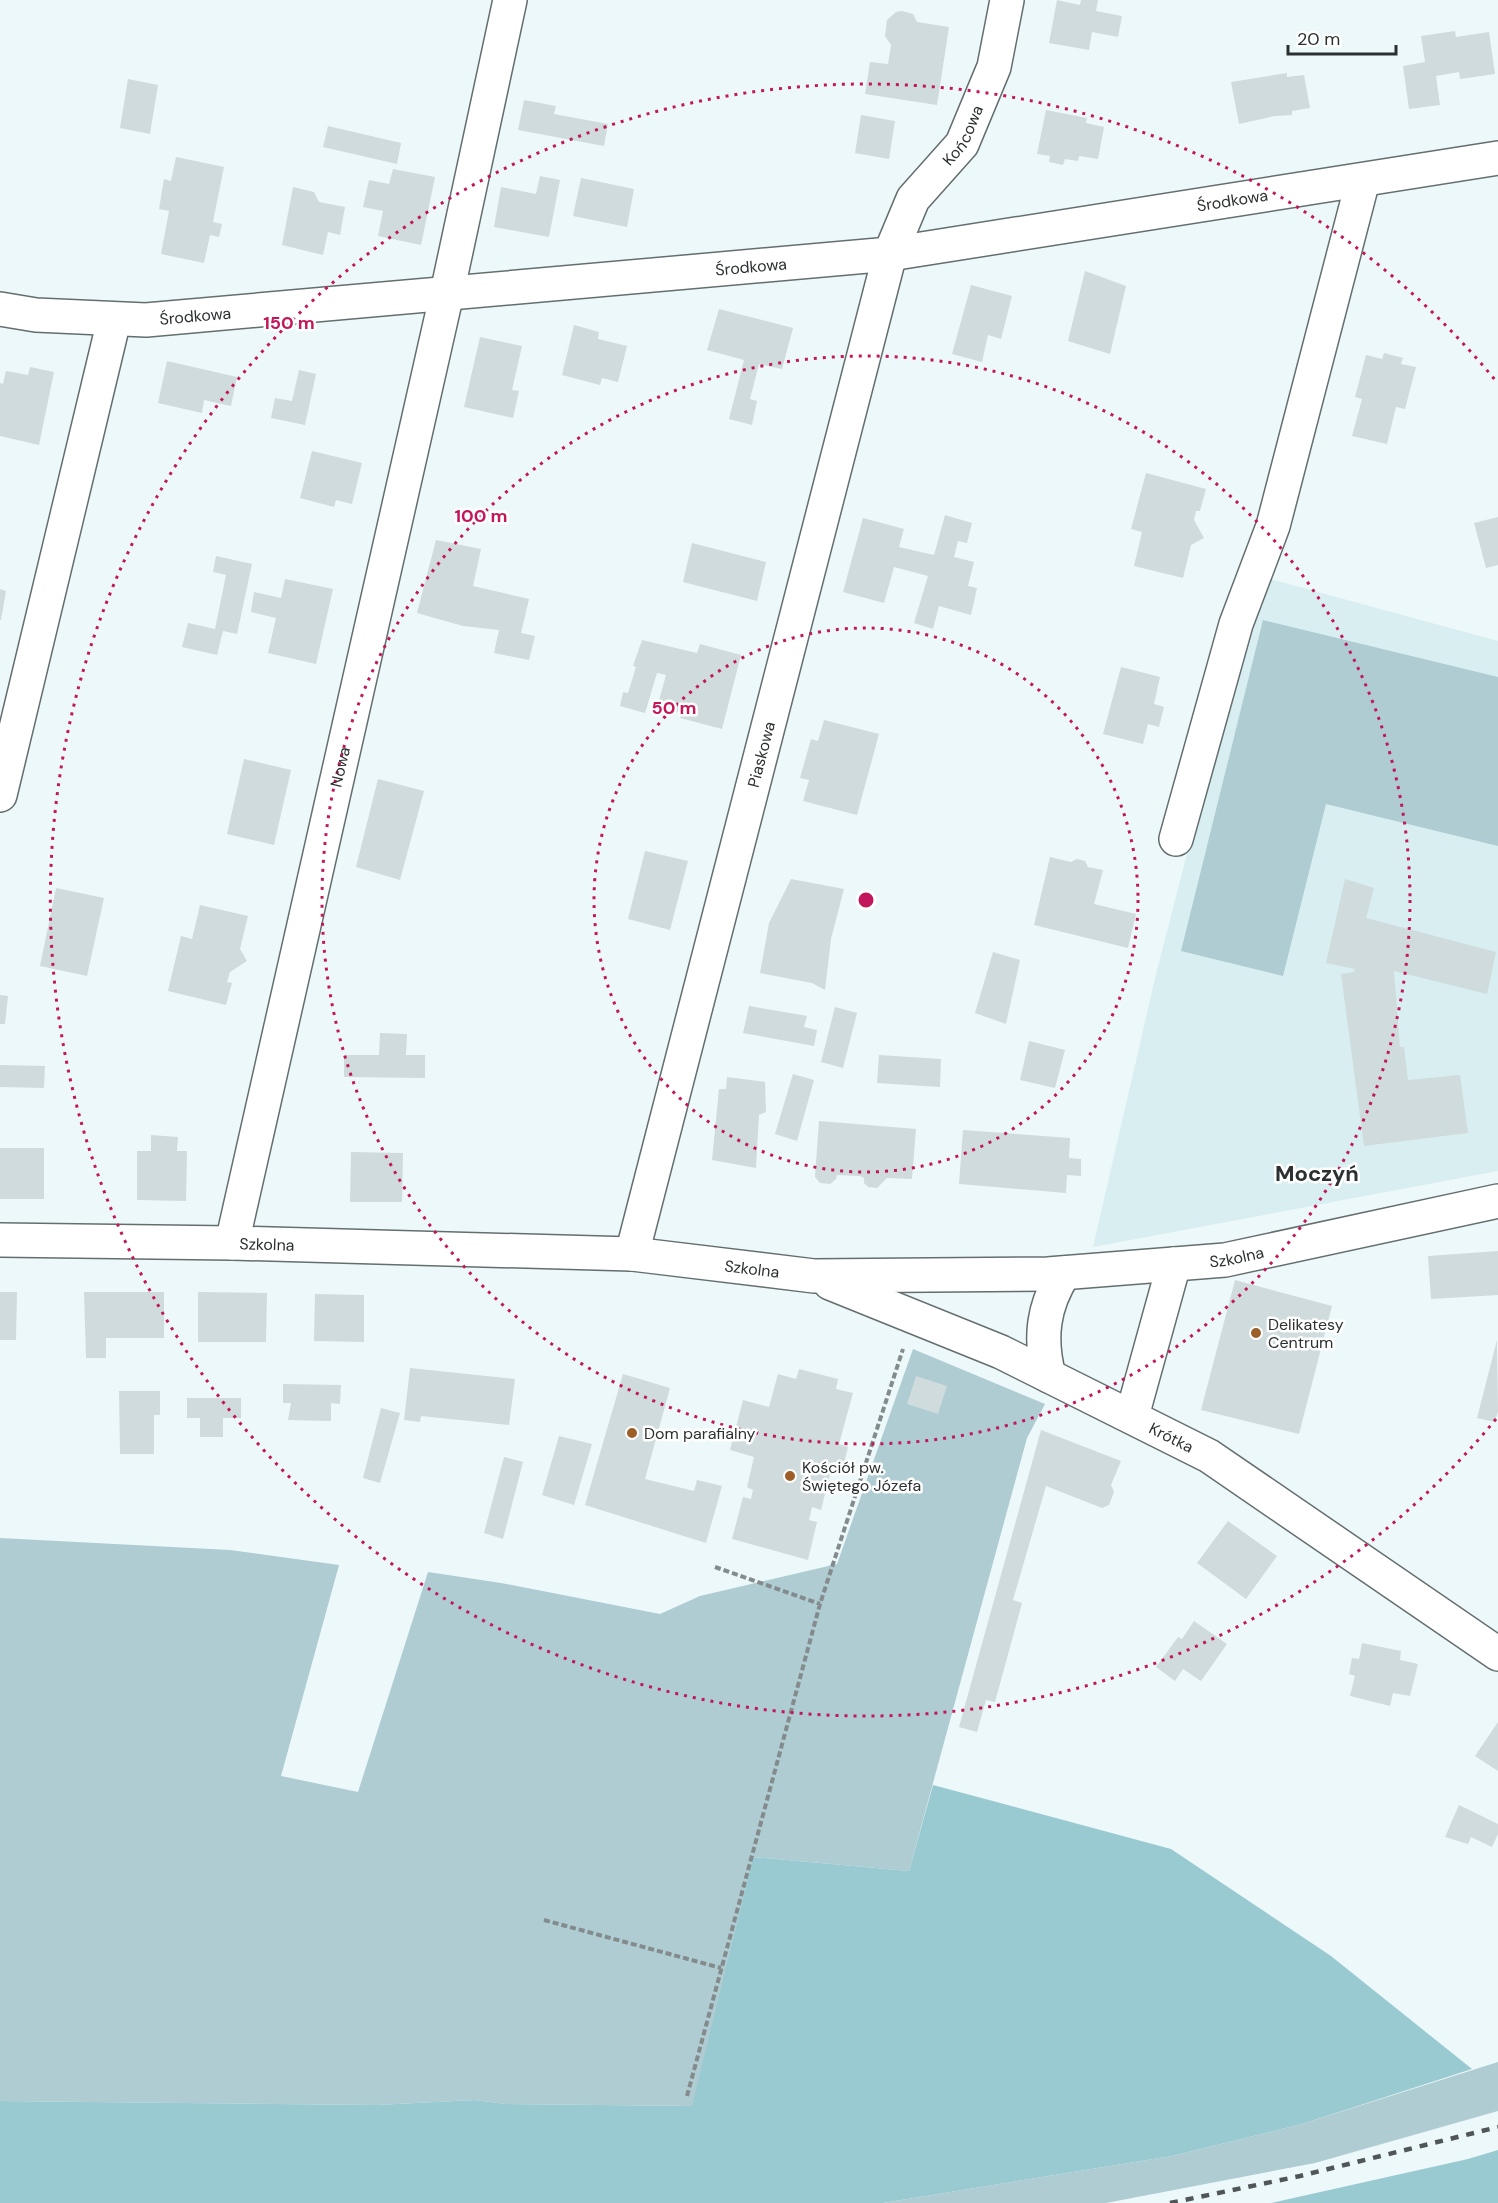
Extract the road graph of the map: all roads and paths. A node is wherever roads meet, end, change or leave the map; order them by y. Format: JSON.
{"nodes":[{"id":1,"x":510,"y":0,"type":"edge"},
{"id":2,"x":1007,"y":0,"type":"edge"},
{"id":3,"x":1498,"y":158,"type":"edge"},
{"id":4,"x":1363,"y":180,"type":"junction"},
{"id":5,"x":890,"y":254,"type":"junction"},
{"id":6,"x":447,"y":293,"type":"junction"},
{"id":7,"x":0,"y":309,"type":"edge"},
{"id":8,"x":114,"y":320,"type":"junction"},
{"id":9,"x":0,"y":795,"type":"edge"},
{"id":10,"x":1176,"y":839,"type":"dead end"},
{"id":11,"x":1498,"y":1201,"type":"edge"},
{"id":12,"x":0,"y":1240,"type":"edge"},
{"id":13,"x":232,"y":1242,"type":"junction"},
{"id":14,"x":632,"y":1254,"type":"junction"},
{"id":15,"x":1174,"y":1264,"type":"junction"},
{"id":16,"x":1064,"y":1273,"type":"junction"},
{"id":17,"x":814,"y":1276,"type":"junction"},
{"id":18,"x":914,"y":1317,"type":"junction"},
{"id":19,"x":1049,"y":1376,"type":"junction"},
{"id":20,"x":1132,"y":1416,"type":"junction"},
{"id":21,"x":715,"y":1567,"type":"dead end"},
{"id":22,"x":820,"y":1604,"type":"junction"},
{"id":23,"x":1498,"y":1654,"type":"edge"},
{"id":24,"x":544,"y":1920,"type":"dead end"},
{"id":25,"x":721,"y":1968,"type":"junction"},
{"id":26,"x":687,"y":2096,"type":"dead end"}],
"edges":[{"from":1,"to":6,"type":"street","name":"Nowa"},
{"from":2,"to":5,"type":"street","name":"Końcowa"},
{"from":3,"to":4,"type":"street","name":"Środkowa"},
{"from":4,"to":5,"type":"street","name":"Środkowa"},
{"from":4,"to":10,"type":"street"},
{"from":5,"to":6,"type":"street","name":"Środkowa"},
{"from":5,"to":14,"type":"street","name":"Piaskowa"},
{"from":6,"to":8,"type":"street","name":"Środkowa"},
{"from":6,"to":13,"type":"street","name":"Nowa"},
{"from":7,"to":8,"type":"street","name":"Środkowa"},
{"from":8,"to":9,"type":"street"},
{"from":11,"to":15,"type":"street","name":"Szkolna"},
{"from":12,"to":13,"type":"street","name":"Szkolna"},
{"from":13,"to":14,"type":"street","name":"Szkolna"},
{"from":14,"to":17,"type":"street","name":"Szkolna"},
{"from":15,"to":16,"type":"street","name":"Szkolna"},
{"from":15,"to":20,"type":"street"},
{"from":16,"to":17,"type":"street","name":"Szkolna"},
{"from":16,"to":19,"type":"street"},
{"from":17,"to":18,"type":"street","name":"Krótka"},
{"from":18,"to":19,"type":"street","name":"Krótka"},
{"from":18,"to":22,"type":"path"},
{"from":19,"to":20,"type":"street","name":"Krótka"},
{"from":20,"to":23,"type":"street","name":"Krótka"},
{"from":21,"to":22,"type":"path"},
{"from":22,"to":25,"type":"path"},
{"from":24,"to":25,"type":"path"},
{"from":25,"to":26,"type":"path"}]}
